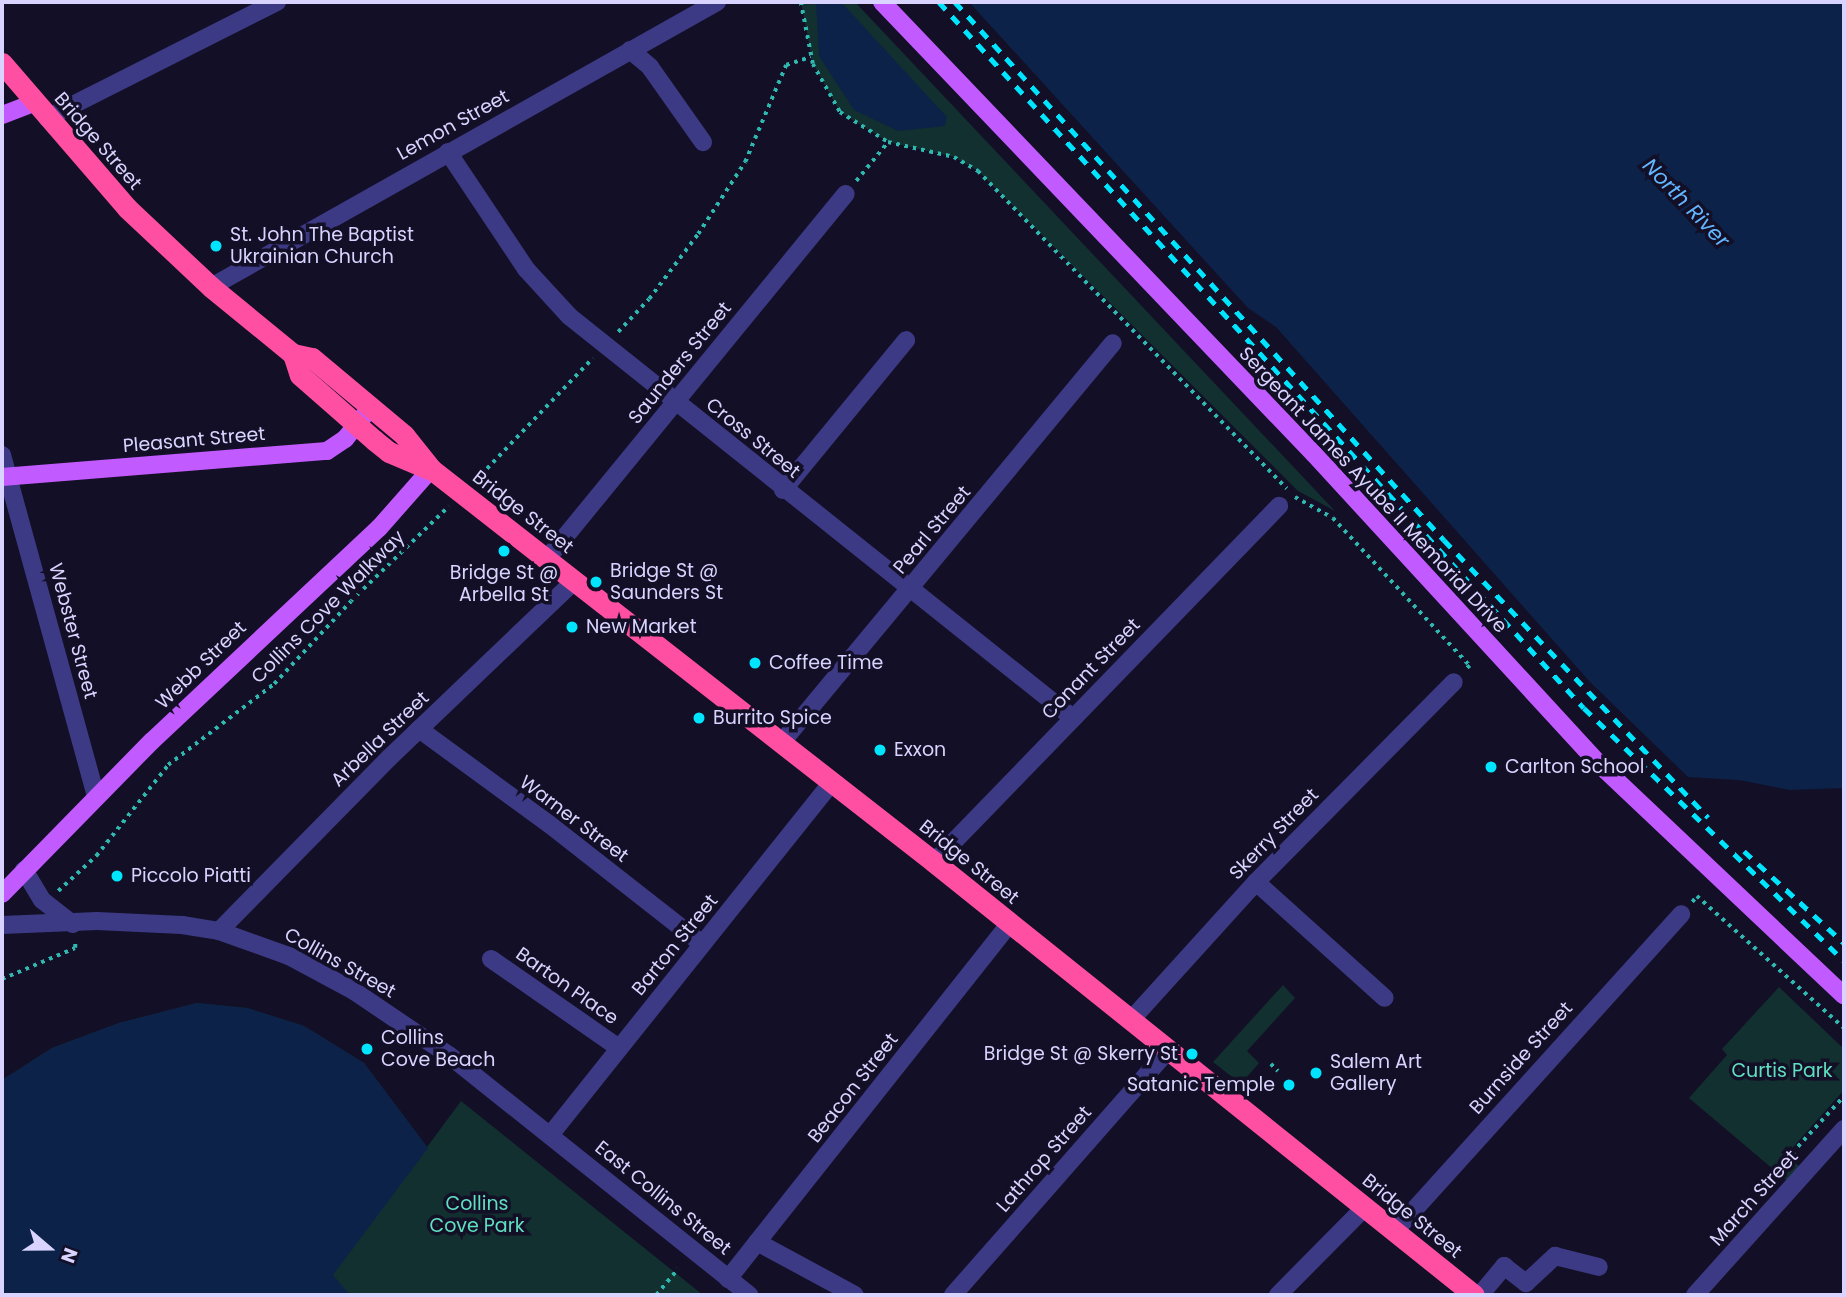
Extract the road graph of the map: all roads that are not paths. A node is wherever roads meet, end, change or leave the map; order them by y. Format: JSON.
{"nodes":[{"id":1,"x":277,"y":2,"type":"edge"},
{"id":2,"x":882,"y":2,"type":"edge"},
{"id":3,"x":707,"y":3,"type":"edge"},
{"id":4,"x":630,"y":50,"type":"junction"},
{"id":5,"x":2,"y":63,"type":"edge"},
{"id":6,"x":41,"y":111,"type":"junction"},
{"id":7,"x":2,"y":114,"type":"edge"},
{"id":8,"x":703,"y":142,"type":"dead end"},
{"id":9,"x":447,"y":152,"type":"junction"},
{"id":10,"x":846,"y":194,"type":"road end"},
{"id":11,"x":212,"y":287,"type":"junction"},
{"id":12,"x":905,"y":340,"type":"dead end"},
{"id":13,"x":1113,"y":343,"type":"dead end"},
{"id":14,"x":293,"y":354,"type":"junction"},
{"id":15,"x":674,"y":402,"type":"junction"},
{"id":16,"x":371,"y":407,"type":"junction"},
{"id":17,"x":357,"y":425,"type":"junction"},
{"id":18,"x":2,"y":455,"type":"edge"},
{"id":19,"x":431,"y":469,"type":"junction"},
{"id":20,"x":6,"y":476,"type":"edge"},
{"id":21,"x":783,"y":490,"type":"junction"},
{"id":22,"x":1279,"y":506,"type":"dead end"},
{"id":23,"x":546,"y":559,"type":"junction"},
{"id":24,"x":574,"y":581,"type":"junction"},
{"id":25,"x":910,"y":589,"type":"junction"},
{"id":26,"x":1454,"y":682,"type":"road end"},
{"id":27,"x":1073,"y":718,"type":"junction"},
{"id":28,"x":419,"y":729,"type":"junction"},
{"id":29,"x":782,"y":743,"type":"junction"},
{"id":30,"x":832,"y":782,"type":"junction"},
{"id":31,"x":96,"y":796,"type":"junction"},
{"id":32,"x":934,"y":862,"type":"junction"},
{"id":33,"x":24,"y":870,"type":"junction"},
{"id":34,"x":1256,"y":881,"type":"junction"},
{"id":35,"x":2,"y":894,"type":"edge"},
{"id":36,"x":1681,"y":914,"type":"road end"},
{"id":37,"x":1010,"y":923,"type":"junction"},
{"id":38,"x":73,"y":924,"type":"junction"},
{"id":39,"x":2,"y":925,"type":"edge"},
{"id":40,"x":219,"y":931,"type":"junction"},
{"id":41,"x":702,"y":944,"type":"junction"},
{"id":42,"x":491,"y":959,"type":"dead end"},
{"id":43,"x":1844,"y":996,"type":"edge"},
{"id":44,"x":1385,"y":998,"type":"dead end"},
{"id":45,"x":1130,"y":1021,"type":"junction"},
{"id":46,"x":619,"y":1048,"type":"junction"},
{"id":47,"x":1167,"y":1051,"type":"junction"},
{"id":48,"x":1844,"y":1129,"type":"edge"},
{"id":49,"x":551,"y":1134,"type":"junction"},
{"id":50,"x":1365,"y":1207,"type":"junction"},
{"id":51,"x":1395,"y":1231,"type":"junction"},
{"id":52,"x":757,"y":1242,"type":"junction"},
{"id":53,"x":1599,"y":1267,"type":"dead end"},
{"id":54,"x":729,"y":1279,"type":"junction"},
{"id":55,"x":749,"y":1295,"type":"edge"},
{"id":56,"x":855,"y":1295,"type":"edge"},
{"id":57,"x":953,"y":1295,"type":"edge"},
{"id":58,"x":1278,"y":1295,"type":"edge"},
{"id":59,"x":1474,"y":1295,"type":"edge"},
{"id":60,"x":1480,"y":1295,"type":"edge"},
{"id":61,"x":1695,"y":1295,"type":"edge"}],
"edges":[{"from":1,"to":6,"type":"street"},
{"from":2,"to":43,"type":"main road","name":"Sergeant James Ayube II Memorial Drive"},
{"from":3,"to":4,"type":"street","name":"Lemon Street"},
{"from":4,"to":8,"type":"street"},
{"from":4,"to":9,"type":"street","name":"Lemon Street"},
{"from":5,"to":6,"type":"highway","name":"Bridge Street"},
{"from":6,"to":7,"type":"main road"},
{"from":6,"to":11,"type":"highway","name":"Bridge Street"},
{"from":9,"to":11,"type":"street","name":"Lemon Street"},
{"from":9,"to":15,"type":"street","name":"Cross Street"},
{"from":10,"to":15,"type":"street","name":"Saunders Street"},
{"from":11,"to":14,"type":"highway","name":"Bridge Street"},
{"from":12,"to":21,"type":"street"},
{"from":13,"to":25,"type":"street","name":"Pearl Street"},
{"from":14,"to":16,"type":"highway","name":"Bridge Street"},
{"from":14,"to":17,"type":"highway","name":"Bridge Street"},
{"from":15,"to":21,"type":"street","name":"Cross Street"},
{"from":15,"to":23,"type":"street","name":"Saunders Street"},
{"from":16,"to":17,"type":"main road","name":"Pleasant Street"},
{"from":16,"to":19,"type":"highway","name":"Bridge Street"},
{"from":17,"to":19,"type":"highway","name":"Bridge Street"},
{"from":17,"to":20,"type":"main road","name":"Pleasant Street"},
{"from":18,"to":20,"type":"street","name":"Webster Street"},
{"from":19,"to":23,"type":"highway","name":"Bridge Street"},
{"from":19,"to":31,"type":"main road","name":"Webb Street"},
{"from":20,"to":31,"type":"street","name":"Webster Street"},
{"from":21,"to":25,"type":"street","name":"Cross Street"},
{"from":22,"to":27,"type":"street","name":"Conant Street"},
{"from":23,"to":24,"type":"highway","name":"Bridge Street"},
{"from":24,"to":28,"type":"street","name":"Arbella Street"},
{"from":24,"to":29,"type":"highway","name":"Bridge Street"},
{"from":25,"to":27,"type":"street","name":"Cross Street"},
{"from":25,"to":29,"type":"street","name":"Pearl Street"},
{"from":26,"to":34,"type":"street","name":"Skerry Street"},
{"from":27,"to":32,"type":"street","name":"Conant Street"},
{"from":28,"to":40,"type":"street","name":"Arbella Street"},
{"from":28,"to":41,"type":"street","name":"Warner Street"},
{"from":29,"to":30,"type":"highway","name":"Bridge Street"},
{"from":30,"to":32,"type":"highway","name":"Bridge Street"},
{"from":30,"to":41,"type":"street","name":"Barton Street"},
{"from":31,"to":33,"type":"main road","name":"Webb Street"},
{"from":32,"to":37,"type":"highway","name":"Bridge Street"},
{"from":33,"to":35,"type":"main road","name":"Webb Street"},
{"from":33,"to":38,"type":"street"},
{"from":34,"to":44,"type":"street"},
{"from":34,"to":45,"type":"street","name":"Skerry Street"},
{"from":36,"to":51,"type":"street","name":"Burnside Street"},
{"from":37,"to":45,"type":"highway","name":"Bridge Street"},
{"from":37,"to":52,"type":"street","name":"Beacon Street"},
{"from":38,"to":39,"type":"street","name":"Collins Street"},
{"from":38,"to":40,"type":"street","name":"Collins Street"},
{"from":40,"to":49,"type":"street","name":"Collins Street"},
{"from":41,"to":46,"type":"street","name":"Barton Street"},
{"from":42,"to":46,"type":"street","name":"Barton Place"},
{"from":45,"to":47,"type":"highway","name":"Bridge Street"},
{"from":46,"to":49,"type":"street","name":"Barton Street"},
{"from":47,"to":50,"type":"highway","name":"Bridge Street"},
{"from":47,"to":57,"type":"street","name":"Lathrop Street"},
{"from":48,"to":61,"type":"street","name":"March Street"},
{"from":49,"to":54,"type":"street","name":"East Collins Street"},
{"from":50,"to":51,"type":"highway","name":"Bridge Street"},
{"from":50,"to":58,"type":"street"},
{"from":51,"to":59,"type":"highway","name":"Bridge Street"},
{"from":52,"to":54,"type":"street","name":"Beacon Street"},
{"from":52,"to":56,"type":"street"},
{"from":53,"to":60,"type":"street"},
{"from":54,"to":55,"type":"street","name":"East Collins Street"}]}
